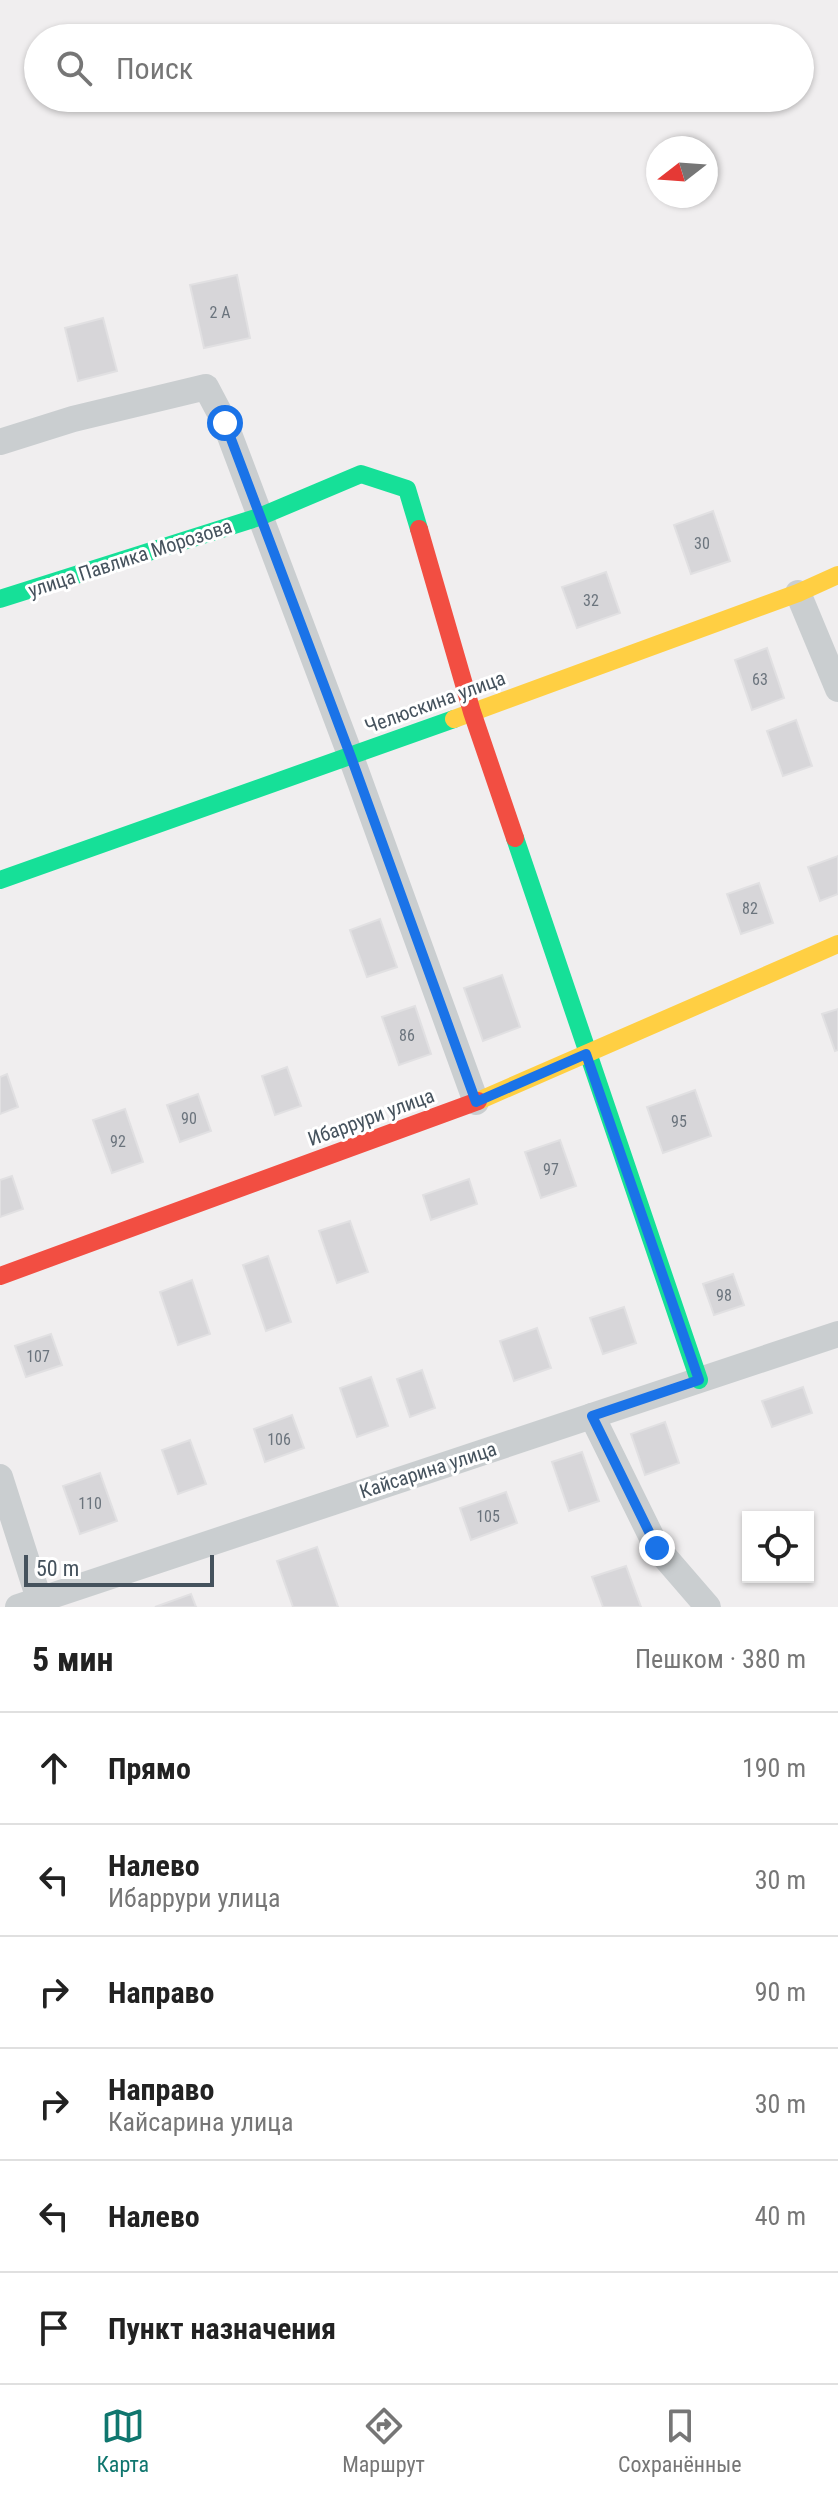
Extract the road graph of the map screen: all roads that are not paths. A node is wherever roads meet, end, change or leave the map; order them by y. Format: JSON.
{"nodes":[{"id":1,"x":0,"y":442,"type":"edge"},
{"id":2,"x":259,"y":517,"type":"junction"},
{"id":3,"x":838,"y":575,"type":"edge"},
{"id":4,"x":798,"y":593,"type":"junction"},
{"id":5,"x":0,"y":599,"type":"edge"},
{"id":6,"x":838,"y":689,"type":"edge"},
{"id":7,"x":472,"y":712,"type":"junction"},
{"id":8,"x":351,"y":757,"type":"junction"},
{"id":9,"x":0,"y":880,"type":"edge"},
{"id":10,"x":838,"y":944,"type":"edge"},
{"id":11,"x":586,"y":1054,"type":"junction"},
{"id":12,"x":476,"y":1102,"type":"junction"},
{"id":13,"x":0,"y":1276,"type":"edge"},
{"id":14,"x":838,"y":1334,"type":"edge"},
{"id":15,"x":699,"y":1380,"type":"junction"},
{"id":16,"x":592,"y":1416,"type":"junction"},
{"id":17,"x":0,"y":1477,"type":"edge"},
{"id":18,"x":28,"y":1603,"type":"edge"},
{"id":19,"x":708,"y":1607,"type":"edge"}],
"edges":[{"from":1,"to":2,"type":"street"},
{"from":2,"to":5,"type":"street","name":"улица Павлика Морозова"},
{"from":2,"to":7,"type":"street","name":"улица Павлика Морозова"},
{"from":2,"to":8,"type":"street"},
{"from":3,"to":4,"type":"street","name":"Челюскина улица"},
{"from":4,"to":6,"type":"street"},
{"from":4,"to":7,"type":"street","name":"Челюскина улица"},
{"from":7,"to":8,"type":"street","name":"Челюскина улица"},
{"from":7,"to":11,"type":"street"},
{"from":8,"to":9,"type":"street","name":"Челюскина улица"},
{"from":8,"to":12,"type":"street"},
{"from":10,"to":11,"type":"street","name":"Ибаррури улица"},
{"from":11,"to":12,"type":"street","name":"Ибаррури улица"},
{"from":11,"to":15,"type":"street"},
{"from":12,"to":13,"type":"street","name":"Ибаррури улица"},
{"from":14,"to":15,"type":"street","name":"Кайсарина улица"},
{"from":15,"to":16,"type":"street","name":"Кайсарина улица"},
{"from":16,"to":18,"type":"street","name":"Кайсарина улица"},
{"from":16,"to":19,"type":"street"},
{"from":17,"to":18,"type":"street"}]}
